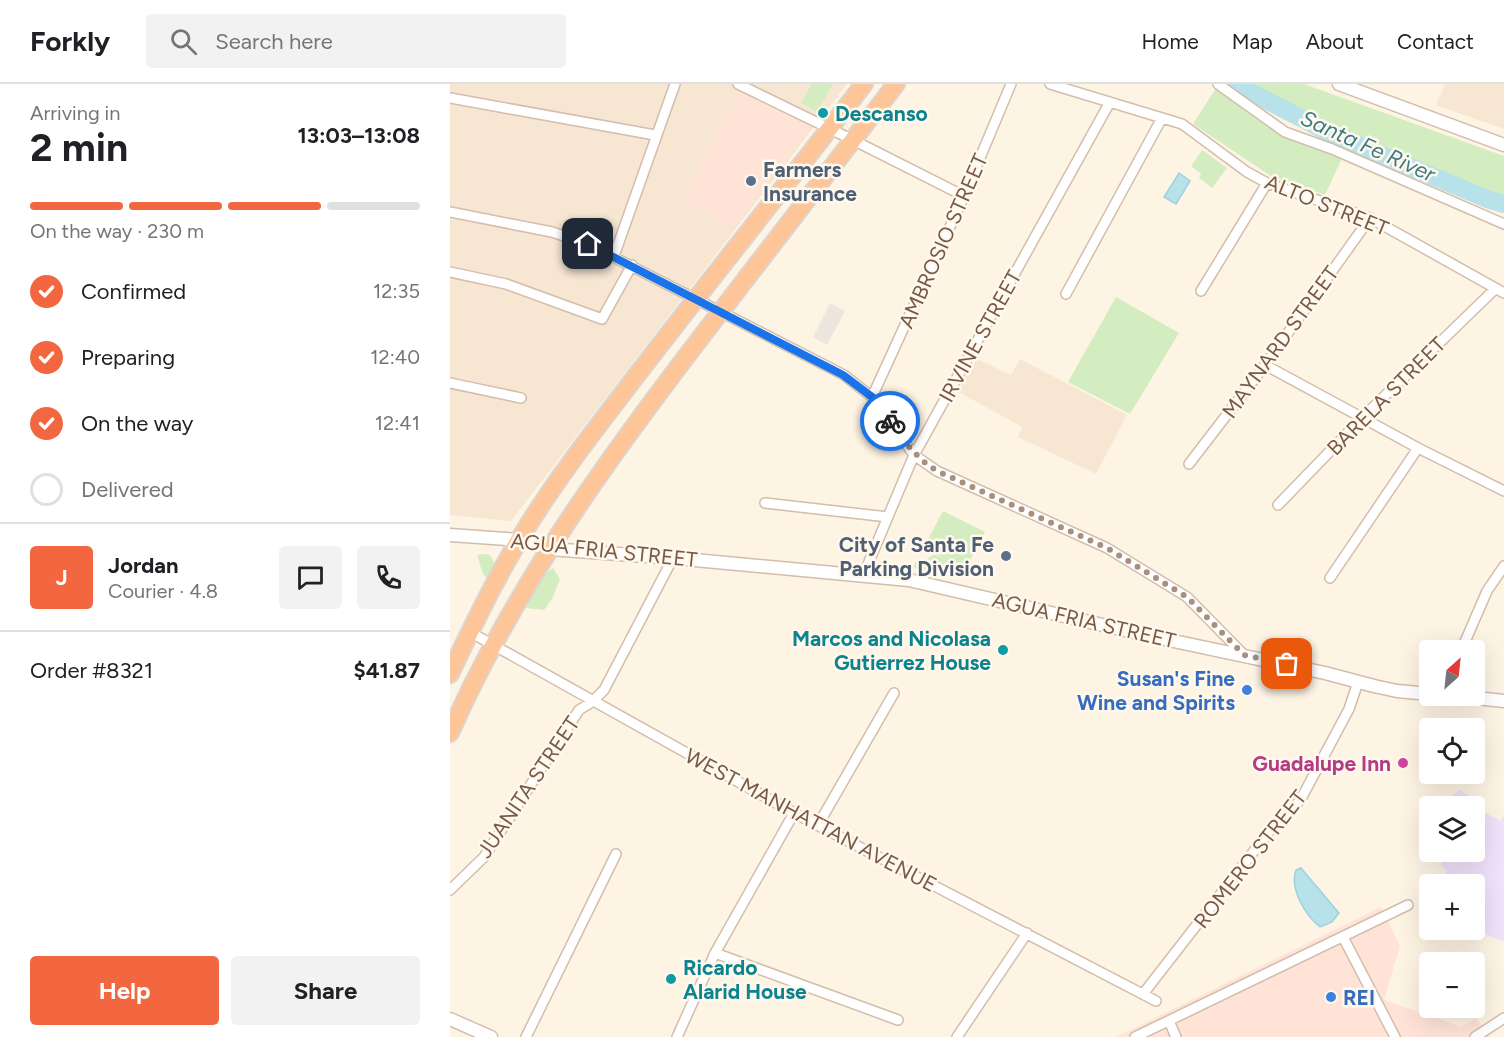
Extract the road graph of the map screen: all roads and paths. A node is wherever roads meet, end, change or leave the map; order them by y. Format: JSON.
{"nodes":[{"id":1,"x":675,"y":84,"type":"edge"},
{"id":2,"x":738,"y":84,"type":"edge"},
{"id":3,"x":864,"y":84,"type":"edge"},
{"id":4,"x":896,"y":84,"type":"edge"},
{"id":5,"x":1011,"y":84,"type":"edge"},
{"id":6,"x":1050,"y":84,"type":"edge"},
{"id":7,"x":1218,"y":84,"type":"edge"},
{"id":8,"x":1339,"y":84,"type":"edge"},
{"id":9,"x":450,"y":98,"type":"edge"},
{"id":10,"x":1110,"y":102,"type":"junction"},
{"id":11,"x":1162,"y":118,"type":"junction"},
{"id":12,"x":830,"y":129,"type":"junction"},
{"id":13,"x":655,"y":135,"type":"junction"},
{"id":14,"x":853,"y":140,"type":"junction"},
{"id":15,"x":1504,"y":145,"type":"edge"},
{"id":16,"x":1267,"y":183,"type":"junction"},
{"id":17,"x":964,"y":196,"type":"junction"},
{"id":18,"x":450,"y":212,"type":"edge"},
{"id":19,"x":1370,"y":218,"type":"junction"},
{"id":20,"x":1504,"y":224,"type":"edge"},
{"id":21,"x":614,"y":256,"type":"junction"},
{"id":22,"x":632,"y":265,"type":"junction"},
{"id":23,"x":450,"y":272,"type":"edge"},
{"id":24,"x":1201,"y":291,"type":"dead end"},
{"id":25,"x":1499,"y":291,"type":"edge"},
{"id":26,"x":1066,"y":294,"type":"dead end"},
{"id":27,"x":695,"y":299,"type":"junction"},
{"id":28,"x":720,"y":313,"type":"junction"},
{"id":29,"x":1265,"y":365,"type":"junction"},
{"id":30,"x":450,"y":383,"type":"edge"},
{"id":31,"x":872,"y":397,"type":"junction"},
{"id":32,"x":521,"y":398,"type":"dead end"},
{"id":33,"x":1363,"y":417,"type":"junction"},
{"id":34,"x":1418,"y":448,"type":"junction"},
{"id":35,"x":915,"y":455,"type":"junction"},
{"id":36,"x":1190,"y":464,"type":"dead end"},
{"id":37,"x":1504,"y":491,"type":"edge"},
{"id":38,"x":765,"y":503,"type":"dead end"},
{"id":39,"x":1278,"y":505,"type":"dead end"},
{"id":40,"x":888,"y":517,"type":"junction"},
{"id":41,"x":450,"y":535,"type":"edge"},
{"id":42,"x":519,"y":540,"type":"junction"},
{"id":43,"x":550,"y":549,"type":"junction"},
{"id":44,"x":673,"y":558,"type":"junction"},
{"id":45,"x":1504,"y":566,"type":"edge"},
{"id":46,"x":863,"y":576,"type":"junction"},
{"id":47,"x":1330,"y":578,"type":"dead end"},
{"id":48,"x":470,"y":632,"type":"junction"},
{"id":49,"x":1466,"y":640,"type":"edge"},
{"id":50,"x":495,"y":645,"type":"junction"},
{"id":51,"x":1244,"y":655,"type":"junction"},
{"id":52,"x":450,"y":674,"type":"edge"},
{"id":53,"x":1358,"y":682,"type":"junction"},
{"id":54,"x":894,"y":693,"type":"dead end"},
{"id":55,"x":1419,"y":693,"type":"edge"},
{"id":56,"x":1485,"y":699,"type":"edge"},
{"id":57,"x":1504,"y":701,"type":"edge"},
{"id":58,"x":592,"y":702,"type":"junction"},
{"id":59,"x":450,"y":732,"type":"edge"},
{"id":60,"x":794,"y":813,"type":"junction"},
{"id":61,"x":818,"y":825,"type":"junction"},
{"id":62,"x":616,"y":854,"type":"dead end"},
{"id":63,"x":450,"y":890,"type":"edge"},
{"id":64,"x":1408,"y":905,"type":"dead end"},
{"id":65,"x":1027,"y":933,"type":"junction"},
{"id":66,"x":1342,"y":937,"type":"junction"},
{"id":67,"x":715,"y":953,"type":"junction"},
{"id":68,"x":1143,"y":994,"type":"junction"},
{"id":69,"x":1156,"y":1001,"type":"dead end"},
{"id":70,"x":1504,"y":1018,"type":"edge"},
{"id":71,"x":450,"y":1019,"type":"edge"},
{"id":72,"x":898,"y":1020,"type":"dead end"},
{"id":73,"x":1169,"y":1021,"type":"junction"},
{"id":74,"x":491,"y":1037,"type":"edge"},
{"id":75,"x":526,"y":1037,"type":"edge"},
{"id":76,"x":677,"y":1037,"type":"edge"},
{"id":77,"x":957,"y":1037,"type":"edge"},
{"id":78,"x":1135,"y":1037,"type":"edge"},
{"id":79,"x":1176,"y":1037,"type":"edge"},
{"id":80,"x":1395,"y":1037,"type":"edge"},
{"id":81,"x":1475,"y":1037,"type":"edge"}],
"edges":[{"from":1,"to":13,"type":"street"},
{"from":2,"to":12,"type":"street"},
{"from":3,"to":12,"type":"highway"},
{"from":4,"to":14,"type":"highway"},
{"from":5,"to":17,"type":"street","name":"AMBROSIO STREET"},
{"from":6,"to":10,"type":"street","name":"ALTO STREET"},
{"from":7,"to":20,"type":"street"},
{"from":8,"to":15,"type":"street"},
{"from":9,"to":13,"type":"street"},
{"from":10,"to":11,"type":"street","name":"ALTO STREET"},
{"from":10,"to":35,"type":"street","name":"IRVINE STREET"},
{"from":11,"to":16,"type":"street","name":"ALTO STREET"},
{"from":11,"to":26,"type":"street"},
{"from":12,"to":14,"type":"street"},
{"from":12,"to":27,"type":"highway"},
{"from":13,"to":21,"type":"street"},
{"from":14,"to":17,"type":"street"},
{"from":14,"to":28,"type":"highway"},
{"from":16,"to":19,"type":"street","name":"ALTO STREET"},
{"from":16,"to":24,"type":"street"},
{"from":17,"to":31,"type":"street","name":"AMBROSIO STREET"},
{"from":18,"to":21,"type":"street"},
{"from":19,"to":25,"type":"street","name":"ALTO STREET"},
{"from":19,"to":29,"type":"street","name":"MAYNARD STREET"},
{"from":21,"to":22,"type":"street"},
{"from":22,"to":23,"type":"street"},
{"from":22,"to":27,"type":"street"},
{"from":25,"to":33,"type":"street","name":"BARELA STREET"},
{"from":27,"to":28,"type":"street"},
{"from":27,"to":42,"type":"highway"},
{"from":28,"to":31,"type":"street"},
{"from":28,"to":43,"type":"highway"},
{"from":29,"to":33,"type":"street"},
{"from":29,"to":36,"type":"street","name":"MAYNARD STREET"},
{"from":30,"to":32,"type":"street"},
{"from":31,"to":35,"type":"street"},
{"from":33,"to":34,"type":"street"},
{"from":33,"to":39,"type":"street","name":"BARELA STREET"},
{"from":34,"to":37,"type":"street"},
{"from":34,"to":47,"type":"street"},
{"from":35,"to":40,"type":"street","name":"IRVINE STREET"},
{"from":35,"to":51,"type":"street"},
{"from":38,"to":40,"type":"street"},
{"from":40,"to":46,"type":"street","name":"IRVINE STREET"},
{"from":41,"to":42,"type":"street","name":"AGUA FRIA STREET"},
{"from":42,"to":43,"type":"street","name":"AGUA FRIA STREET"},
{"from":42,"to":48,"type":"highway"},
{"from":43,"to":44,"type":"street","name":"AGUA FRIA STREET"},
{"from":43,"to":50,"type":"highway"},
{"from":44,"to":46,"type":"street","name":"AGUA FRIA STREET"},
{"from":44,"to":58,"type":"street","name":"JUANITA STREET"},
{"from":45,"to":49,"type":"street"},
{"from":46,"to":51,"type":"street","name":"AGUA FRIA STREET"},
{"from":48,"to":50,"type":"street","name":"WEST MANHATTAN AVENUE"},
{"from":48,"to":52,"type":"highway"},
{"from":50,"to":58,"type":"street","name":"WEST MANHATTAN AVENUE"},
{"from":50,"to":59,"type":"highway"},
{"from":51,"to":53,"type":"street","name":"AGUA FRIA STREET"},
{"from":53,"to":55,"type":"street","name":"AGUA FRIA STREET"},
{"from":53,"to":68,"type":"street","name":"ROMERO STREET"},
{"from":54,"to":61,"type":"street"},
{"from":56,"to":57,"type":"street"},
{"from":58,"to":60,"type":"street","name":"WEST MANHATTAN AVENUE"},
{"from":58,"to":63,"type":"street","name":"JUANITA STREET"},
{"from":60,"to":61,"type":"street","name":"WEST MANHATTAN AVENUE"},
{"from":60,"to":67,"type":"street"},
{"from":61,"to":65,"type":"street","name":"WEST MANHATTAN AVENUE"},
{"from":62,"to":75,"type":"street"},
{"from":64,"to":66,"type":"street"},
{"from":65,"to":68,"type":"street","name":"WEST MANHATTAN AVENUE"},
{"from":65,"to":77,"type":"street"},
{"from":66,"to":73,"type":"street"},
{"from":66,"to":80,"type":"street"},
{"from":67,"to":72,"type":"street"},
{"from":67,"to":76,"type":"street"},
{"from":68,"to":69,"type":"street","name":"WEST MANHATTAN AVENUE"},
{"from":70,"to":81,"type":"street"},
{"from":71,"to":74,"type":"street"},
{"from":73,"to":78,"type":"street"},
{"from":73,"to":79,"type":"street"}]}
